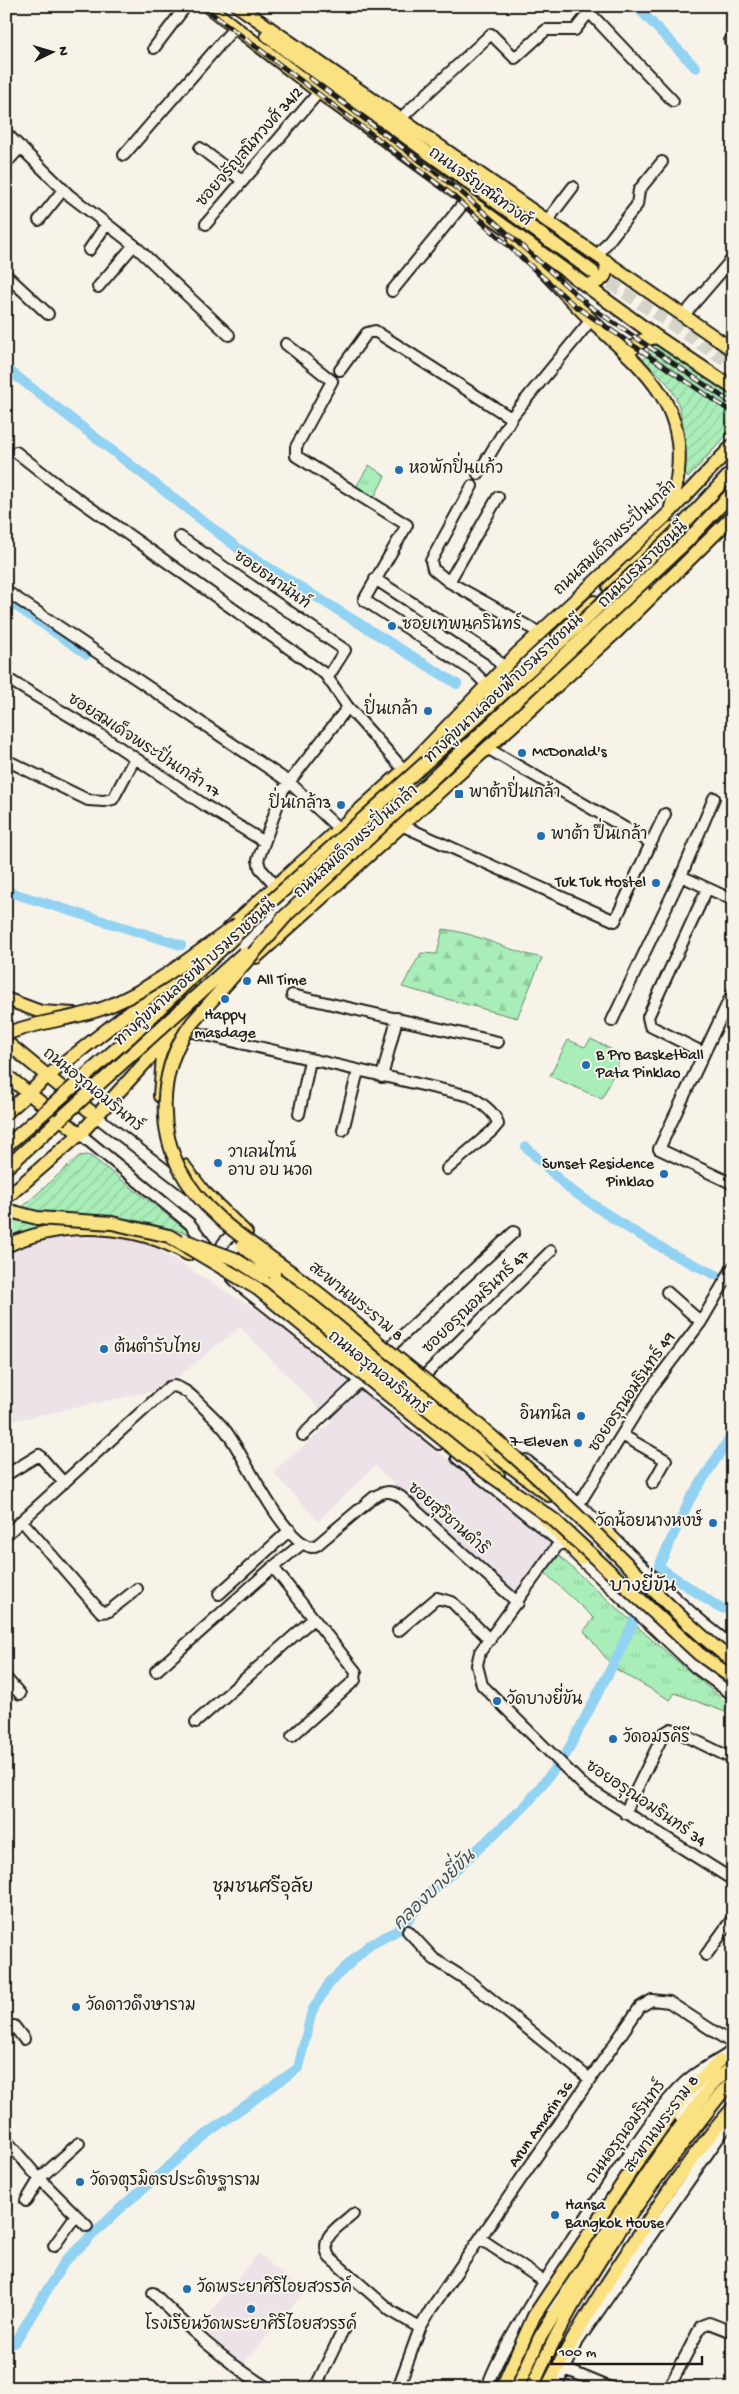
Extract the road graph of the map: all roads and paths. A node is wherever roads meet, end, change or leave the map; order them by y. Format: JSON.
{"nodes":[{"id":1,"x":186,"y":6,"type":"edge"},
{"id":2,"x":233,"y":6,"type":"edge"},
{"id":3,"x":238,"y":6,"type":"edge"},
{"id":4,"x":208,"y":7,"type":"edge"},
{"id":5,"x":591,"y":9,"type":"edge"},
{"id":6,"x":234,"y":28,"type":"junction"},
{"id":7,"x":154,"y":48,"type":"dead end"},
{"id":8,"x":288,"y":52,"type":"junction"},
{"id":9,"x":319,"y":92,"type":"junction"},
{"id":10,"x":673,"y":101,"type":"dead end"},
{"id":11,"x":401,"y":118,"type":"junction"},
{"id":12,"x":6,"y":133,"type":"edge"},
{"id":13,"x":21,"y":147,"type":"junction"},
{"id":14,"x":200,"y":148,"type":"dead end"},
{"id":15,"x":124,"y":155,"type":"dead end"},
{"id":16,"x":662,"y":162,"type":"dead end"},
{"id":17,"x":6,"y":164,"type":"edge"},
{"id":18,"x":243,"y":181,"type":"junction"},
{"id":19,"x":573,"y":187,"type":"dead end"},
{"id":20,"x":63,"y":190,"type":"junction"},
{"id":21,"x":467,"y":199,"type":"junction"},
{"id":22,"x":491,"y":216,"type":"junction"},
{"id":23,"x":39,"y":220,"type":"dead end"},
{"id":24,"x":547,"y":221,"type":"junction"},
{"id":25,"x":206,"y":224,"type":"dead end"},
{"id":26,"x":106,"y":225,"type":"junction"},
{"id":27,"x":134,"y":245,"type":"junction"},
{"id":28,"x":89,"y":250,"type":"dead end"},
{"id":29,"x":602,"y":258,"type":"junction"},
{"id":30,"x":733,"y":258,"type":"edge"},
{"id":31,"x":593,"y":272,"type":"tunnel mouth"},
{"id":32,"x":6,"y":275,"type":"edge"},
{"id":33,"x":586,"y":286,"type":"junction"},
{"id":34,"x":98,"y":287,"type":"dead end"},
{"id":35,"x":392,"y":291,"type":"dead end"},
{"id":36,"x":48,"y":314,"type":"dead end"},
{"id":37,"x":684,"y":316,"type":"junction"},
{"id":38,"x":591,"y":320,"type":"junction"},
{"id":39,"x":229,"y":335,"type":"dead end"},
{"id":40,"x":657,"y":337,"type":"junction"},
{"id":41,"x":286,"y":344,"type":"dead end"},
{"id":42,"x":733,"y":350,"type":"edge"},
{"id":43,"x":627,"y":352,"type":"junction"},
{"id":44,"x":340,"y":370,"type":"dead end"},
{"id":45,"x":733,"y":388,"type":"edge"},
{"id":46,"x":511,"y":418,"type":"junction"},
{"id":47,"x":733,"y":445,"type":"edge"},
{"id":48,"x":16,"y":452,"type":"dead end"},
{"id":49,"x":733,"y":462,"type":"edge"},
{"id":50,"x":733,"y":471,"type":"edge"},
{"id":51,"x":478,"y":474,"type":"dead end"},
{"id":52,"x":472,"y":486,"type":"dead end"},
{"id":53,"x":690,"y":492,"type":"junction"},
{"id":54,"x":733,"y":492,"type":"edge"},
{"id":55,"x":498,"y":497,"type":"dead end"},
{"id":56,"x":733,"y":499,"type":"edge"},
{"id":57,"x":670,"y":512,"type":"junction"},
{"id":58,"x":733,"y":516,"type":"edge"},
{"id":59,"x":727,"y":528,"type":"edge"},
{"id":60,"x":180,"y":537,"type":"dead end"},
{"id":61,"x":375,"y":579,"type":"junction"},
{"id":62,"x":449,"y":582,"type":"junction"},
{"id":63,"x":6,"y":591,"type":"edge"},
{"id":64,"x":540,"y":634,"type":"junction"},
{"id":65,"x":504,"y":668,"type":"junction"},
{"id":66,"x":328,"y":677,"type":"junction"},
{"id":67,"x":6,"y":678,"type":"edge"},
{"id":68,"x":487,"y":685,"type":"junction"},
{"id":69,"x":348,"y":707,"type":"junction"},
{"id":70,"x":487,"y":748,"type":"junction"},
{"id":71,"x":136,"y":758,"type":"junction"},
{"id":72,"x":6,"y":760,"type":"edge"},
{"id":73,"x":471,"y":761,"type":"junction"},
{"id":74,"x":409,"y":766,"type":"junction"},
{"id":75,"x":289,"y":782,"type":"junction"},
{"id":76,"x":714,"y":798,"type":"dead end"},
{"id":77,"x":665,"y":814,"type":"dead end"},
{"id":78,"x":402,"y":825,"type":"junction"},
{"id":79,"x":338,"y":828,"type":"junction"},
{"id":80,"x":264,"y":841,"type":"junction"},
{"id":81,"x":651,"y":843,"type":"junction"},
{"id":82,"x":681,"y":876,"type":"junction"},
{"id":83,"x":276,"y":886,"type":"junction"},
{"id":84,"x":707,"y":889,"type":"junction"},
{"id":85,"x":733,"y":900,"type":"edge"},
{"id":86,"x":267,"y":904,"type":"junction"},
{"id":87,"x":286,"y":916,"type":"junction"},
{"id":88,"x":191,"y":963,"type":"junction"},
{"id":89,"x":733,"y":992,"type":"edge"},
{"id":90,"x":216,"y":993,"type":"junction"},
{"id":91,"x":292,"y":995,"type":"dead end"},
{"id":92,"x":6,"y":999,"type":"edge"},
{"id":93,"x":143,"y":1002,"type":"junction"},
{"id":94,"x":397,"y":1018,"type":"junction"},
{"id":95,"x":612,"y":1021,"type":"dead end"},
{"id":96,"x":177,"y":1028,"type":"junction"},
{"id":97,"x":6,"y":1034,"type":"edge"},
{"id":98,"x":6,"y":1042,"type":"edge"},
{"id":99,"x":164,"y":1042,"type":"junction"},
{"id":100,"x":498,"y":1042,"type":"dead end"},
{"id":101,"x":704,"y":1053,"type":"junction"},
{"id":102,"x":310,"y":1060,"type":"junction"},
{"id":103,"x":358,"y":1071,"type":"junction"},
{"id":104,"x":6,"y":1075,"type":"edge"},
{"id":105,"x":48,"y":1076,"type":"junction"},
{"id":106,"x":382,"y":1077,"type":"junction"},
{"id":107,"x":28,"y":1094,"type":"junction"},
{"id":108,"x":6,"y":1113,"type":"edge"},
{"id":109,"x":299,"y":1114,"type":"dead end"},
{"id":110,"x":96,"y":1116,"type":"junction"},
{"id":111,"x":343,"y":1130,"type":"dead end"},
{"id":112,"x":80,"y":1134,"type":"junction"},
{"id":113,"x":6,"y":1146,"type":"edge"},
{"id":114,"x":6,"y":1168,"type":"edge"},
{"id":115,"x":447,"y":1169,"type":"dead end"},
{"id":116,"x":733,"y":1184,"type":"edge"},
{"id":117,"x":6,"y":1198,"type":"edge"},
{"id":118,"x":6,"y":1210,"type":"edge"},
{"id":119,"x":222,"y":1222,"type":"junction"},
{"id":120,"x":514,"y":1232,"type":"dead end"},
{"id":121,"x":246,"y":1233,"type":"junction"},
{"id":122,"x":169,"y":1236,"type":"junction"},
{"id":123,"x":6,"y":1246,"type":"edge"},
{"id":124,"x":551,"y":1251,"type":"dead end"},
{"id":125,"x":221,"y":1264,"type":"junction"},
{"id":126,"x":731,"y":1270,"type":"edge"},
{"id":127,"x":239,"y":1285,"type":"junction"},
{"id":128,"x":667,"y":1292,"type":"dead end"},
{"id":129,"x":700,"y":1322,"type":"junction"},
{"id":130,"x":390,"y":1347,"type":"junction"},
{"id":131,"x":424,"y":1376,"type":"junction"},
{"id":132,"x":360,"y":1381,"type":"junction"},
{"id":133,"x":303,"y":1435,"type":"dead end"},
{"id":134,"x":622,"y":1435,"type":"junction"},
{"id":135,"x":474,"y":1445,"type":"junction"},
{"id":136,"x":6,"y":1475,"type":"edge"},
{"id":137,"x":64,"y":1483,"type":"junction"},
{"id":138,"x":653,"y":1483,"type":"dead end"},
{"id":139,"x":579,"y":1504,"type":"junction"},
{"id":140,"x":22,"y":1521,"type":"junction"},
{"id":141,"x":290,"y":1530,"type":"junction"},
{"id":142,"x":6,"y":1534,"type":"edge"},
{"id":143,"x":613,"y":1539,"type":"junction"},
{"id":144,"x":560,"y":1542,"type":"junction"},
{"id":145,"x":303,"y":1543,"type":"junction"},
{"id":146,"x":580,"y":1558,"type":"junction"},
{"id":147,"x":273,"y":1567,"type":"junction"},
{"id":148,"x":137,"y":1589,"type":"dead end"},
{"id":149,"x":219,"y":1594,"type":"dead end"},
{"id":150,"x":518,"y":1603,"type":"junction"},
{"id":151,"x":313,"y":1619,"type":"junction"},
{"id":152,"x":398,"y":1631,"type":"dead end"},
{"id":153,"x":490,"y":1640,"type":"junction"},
{"id":154,"x":733,"y":1646,"type":"edge"},
{"id":155,"x":733,"y":1661,"type":"edge"},
{"id":156,"x":156,"y":1671,"type":"dead end"},
{"id":157,"x":6,"y":1678,"type":"edge"},
{"id":158,"x":733,"y":1678,"type":"edge"},
{"id":159,"x":20,"y":1694,"type":"dead end"},
{"id":160,"x":733,"y":1694,"type":"edge"},
{"id":161,"x":196,"y":1722,"type":"dead end"},
{"id":162,"x":292,"y":1736,"type":"dead end"},
{"id":163,"x":733,"y":1759,"type":"edge"},
{"id":164,"x":625,"y":1813,"type":"junction"},
{"id":165,"x":733,"y":1880,"type":"edge"},
{"id":166,"x":733,"y":1918,"type":"edge"},
{"id":167,"x":408,"y":1931,"type":"dead end"},
{"id":168,"x":706,"y":1955,"type":"dead end"},
{"id":169,"x":6,"y":2032,"type":"edge"},
{"id":170,"x":24,"y":2039,"type":"dead end"},
{"id":171,"x":733,"y":2044,"type":"edge"},
{"id":172,"x":728,"y":2058,"type":"edge"},
{"id":173,"x":591,"y":2080,"type":"junction"},
{"id":174,"x":733,"y":2083,"type":"edge"},
{"id":175,"x":733,"y":2108,"type":"edge"},
{"id":176,"x":733,"y":2117,"type":"edge"},
{"id":177,"x":6,"y":2140,"type":"edge"},
{"id":178,"x":79,"y":2143,"type":"dead end"},
{"id":179,"x":40,"y":2178,"type":"junction"},
{"id":180,"x":26,"y":2201,"type":"dead end"},
{"id":181,"x":353,"y":2214,"type":"dead end"},
{"id":182,"x":76,"y":2215,"type":"junction"},
{"id":183,"x":87,"y":2226,"type":"dead end"},
{"id":184,"x":481,"y":2239,"type":"junction"},
{"id":185,"x":54,"y":2246,"type":"dead end"},
{"id":186,"x":545,"y":2282,"type":"junction"},
{"id":187,"x":153,"y":2294,"type":"dead end"},
{"id":188,"x":345,"y":2326,"type":"dead end"},
{"id":189,"x":420,"y":2328,"type":"junction"},
{"id":190,"x":727,"y":2330,"type":"dead end"},
{"id":191,"x":565,"y":2369,"type":"junction"},
{"id":192,"x":491,"y":2373,"type":"junction"},
{"id":193,"x":268,"y":2388,"type":"edge"},
{"id":194,"x":315,"y":2388,"type":"edge"},
{"id":195,"x":398,"y":2388,"type":"edge"},
{"id":196,"x":488,"y":2388,"type":"edge"},
{"id":197,"x":502,"y":2388,"type":"edge"},
{"id":198,"x":517,"y":2388,"type":"edge"},
{"id":199,"x":532,"y":2388,"type":"edge"},
{"id":200,"x":547,"y":2388,"type":"edge"},
{"id":201,"x":556,"y":2388,"type":"edge"},
{"id":202,"x":610,"y":2388,"type":"edge"},
{"id":203,"x":669,"y":2388,"type":"edge"}],
"edges":[{"from":1,"to":7,"type":"street"},
{"from":2,"to":8,"type":"main road","name":"ถนนจรัญสนิทวงศ์"},
{"from":3,"to":11,"type":"main road","name":"ถนนจรัญสนิทวงศ์"},
{"from":4,"to":6,"type":"main road","name":"ถนนจรัญสนิทวงศ์"},
{"from":4,"to":8,"type":"main road","name":"ถนนจรัญสนิทวงศ์"},
{"from":5,"to":10,"type":"street"},
{"from":5,"to":11,"type":"street"},
{"from":6,"to":9,"type":"main road","name":"ถนนจรัญสนิทวงศ์"},
{"from":6,"to":15,"type":"street"},
{"from":8,"to":31,"type":"main road","name":"ถนนจรัญสนิทวงศ์"},
{"from":9,"to":18,"type":"street","name":"ซอยจรัญสนิทวงศ์ 34/2"},
{"from":9,"to":21,"type":"main road","name":"ถนนจรัญสนิทวงศ์"},
{"from":11,"to":24,"type":"main road","name":"ถนนจรัญสนิทวงศ์"},
{"from":12,"to":13,"type":"street"},
{"from":13,"to":17,"type":"street"},
{"from":13,"to":20,"type":"street"},
{"from":14,"to":18,"type":"street"},
{"from":16,"to":29,"type":"street"},
{"from":18,"to":25,"type":"street","name":"ซอยจรัญสนิทวงศ์ 34/2"},
{"from":19,"to":24,"type":"street"},
{"from":20,"to":23,"type":"street"},
{"from":20,"to":26,"type":"street"},
{"from":21,"to":22,"type":"main road","name":"ถนนจรัญสนิทวงศ์"},
{"from":21,"to":35,"type":"street"},
{"from":22,"to":33,"type":"main road","name":"ถนนจรัญสนิทวงศ์"},
{"from":22,"to":38,"type":"main road"},
{"from":24,"to":29,"type":"main road","name":"ถนนจรัญสนิทวงศ์"},
{"from":26,"to":27,"type":"street"},
{"from":26,"to":28,"type":"street"},
{"from":27,"to":34,"type":"street"},
{"from":27,"to":39,"type":"street"},
{"from":29,"to":33,"type":"main road"},
{"from":29,"to":37,"type":"main road","name":"ถนนจรัญสนิทวงศ์"},
{"from":30,"to":37,"type":"street"},
{"from":32,"to":36,"type":"street"},
{"from":33,"to":40,"type":"main road","name":"ถนนจรัญสนิทวงศ์"},
{"from":37,"to":42,"type":"main road","name":"ถนนจรัญสนิทวงศ์"},
{"from":38,"to":43,"type":"main road"},
{"from":38,"to":46,"type":"street"},
{"from":40,"to":43,"type":"main road"},
{"from":40,"to":45,"type":"main road","name":"ถนนจรัญสนิทวงศ์"},
{"from":41,"to":61,"type":"street"},
{"from":43,"to":57,"type":"main road"},
{"from":44,"to":46,"type":"street"},
{"from":46,"to":51,"type":"street"},
{"from":47,"to":53,"type":"main road","name":"ถนนสมเด็จพระปิ่นเกล้า"},
{"from":48,"to":66,"type":"street"},
{"from":49,"to":74,"type":"main road","name":"ถนนบรมราชชนนี"},
{"from":50,"to":86,"type":"main road","name":"ทางคู่ขนานลอยฟ้าบรมราชชนนี","bridge":true},
{"from":52,"to":62,"type":"street"},
{"from":53,"to":57,"type":"main road","name":"ถนนสมเด็จพระปิ่นเกล้า"},
{"from":53,"to":59,"type":"main road"},
{"from":54,"to":87,"type":"main road","name":"ทางคู่ขนานลอยฟ้าบรมราชชนนี","bridge":true},
{"from":55,"to":62,"type":"street"},
{"from":56,"to":73,"type":"main road","name":"ถนนบรมราชชนนี"},
{"from":57,"to":64,"type":"main road","name":"ถนนสมเด็จพระปิ่นเกล้า"},
{"from":58,"to":59,"type":"main road"},
{"from":59,"to":70,"type":"main road","name":"ถนนสมเด็จพระปิ่นเกล้า"},
{"from":60,"to":66,"type":"street","name":"ซอยธนานันท์"},
{"from":61,"to":65,"type":"street"},
{"from":61,"to":68,"type":"street"},
{"from":62,"to":64,"type":"street"},
{"from":63,"to":75,"type":"street"},
{"from":64,"to":65,"type":"main road","name":"ถนนสมเด็จพระปิ่นเกล้า"},
{"from":65,"to":68,"type":"main road","name":"ถนนสมเด็จพระปิ่นเกล้า"},
{"from":66,"to":69,"type":"street"},
{"from":67,"to":71,"type":"street","name":"ซอยสมเด็จพระปิ่นเกล้า 17"},
{"from":68,"to":74,"type":"main road","name":"ถนนสมเด็จพระปิ่นเกล้า"},
{"from":69,"to":74,"type":"street"},
{"from":69,"to":75,"type":"street"},
{"from":70,"to":73,"type":"main road","name":"ถนนสมเด็จพระปิ่นเกล้า"},
{"from":70,"to":81,"type":"street"},
{"from":71,"to":72,"type":"street"},
{"from":71,"to":80,"type":"street","name":"ซอยสมเด็จพระปิ่นเกล้า 17"},
{"from":73,"to":78,"type":"main road","name":"ถนนสมเด็จพระปิ่นเกล้า"},
{"from":74,"to":79,"type":"main road","name":"ถนนสมเด็จพระปิ่นเกล้า"},
{"from":75,"to":79,"type":"street"},
{"from":75,"to":80,"type":"street"},
{"from":76,"to":82,"type":"street"},
{"from":77,"to":81,"type":"street"},
{"from":78,"to":81,"type":"street"},
{"from":78,"to":90,"type":"main road","name":"ถนนสมเด็จพระปิ่นเกล้า"},
{"from":79,"to":83,"type":"main road","name":"ถนนสมเด็จพระปิ่นเกล้า"},
{"from":80,"to":83,"type":"street"},
{"from":82,"to":84,"type":"street"},
{"from":82,"to":95,"type":"street"},
{"from":83,"to":88,"type":"main road","name":"ถนนสมเด็จพระปิ่นเกล้า"},
{"from":84,"to":85,"type":"street"},
{"from":84,"to":101,"type":"street"},
{"from":86,"to":97,"type":"main road","bridge":true},
{"from":86,"to":113,"type":"main road","name":"ทางคู่ขนานลอยฟ้าบรมราชชนนี","bridge":true},
{"from":87,"to":114,"type":"main road","name":"ทางคู่ขนานลอยฟ้าบรมราชชนนี","bridge":true},
{"from":87,"to":119,"type":"main road","name":"สะพานพระราม 8","bridge":true},
{"from":88,"to":90,"type":"main road"},
{"from":88,"to":93,"type":"main road","name":"ถนนสมเด็จพระปิ่นเกล้า"},
{"from":89,"to":101,"type":"street"},
{"from":90,"to":96,"type":"main road","name":"ถนนสมเด็จพระปิ่นเกล้า"},
{"from":91,"to":94,"type":"street"},
{"from":92,"to":93,"type":"main road"},
{"from":93,"to":105,"type":"main road","name":"ถนนสมเด็จพระปิ่นเกล้า"},
{"from":94,"to":100,"type":"street"},
{"from":94,"to":106,"type":"street"},
{"from":96,"to":99,"type":"main road","name":"ถนนสมเด็จพระปิ่นเกล้า"},
{"from":96,"to":102,"type":"street"},
{"from":98,"to":105,"type":"main road","name":"ถนนอรุณอมรินทร์"},
{"from":99,"to":110,"type":"main road","name":"ถนนสมเด็จพระปิ่นเกล้า"},
{"from":99,"to":121,"type":"main road"},
{"from":101,"to":116,"type":"street"},
{"from":102,"to":103,"type":"street"},
{"from":102,"to":109,"type":"street"},
{"from":103,"to":106,"type":"street"},
{"from":103,"to":111,"type":"street"},
{"from":104,"to":107,"type":"main road","name":"ถนนอรุณอมรินทร์"},
{"from":105,"to":107,"type":"main road","name":"ถนนสมเด็จพระปิ่นเกล้า"},
{"from":105,"to":110,"type":"main road","name":"ถนนอรุณอมรินทร์"},
{"from":106,"to":115,"type":"street"},
{"from":107,"to":108,"type":"main road","name":"ถนนสมเด็จพระปิ่นเกล้า"},
{"from":107,"to":112,"type":"main road","name":"ถนนอรุณอมรินทร์"},
{"from":110,"to":112,"type":"main road","name":"ถนนสมเด็จพระปิ่นเกล้า"},
{"from":110,"to":121,"type":"street","name":"ถนนอรุณอมรินทร์"},
{"from":112,"to":117,"type":"main road","name":"ถนนสมเด็จพระปิ่นเกล้า"},
{"from":112,"to":125,"type":"street","name":"ถนนอรุณอมรินทร์"},
{"from":118,"to":122,"type":"main road","bridge":true},
{"from":119,"to":135,"type":"main road","bridge":true},
{"from":119,"to":155,"type":"main road","name":"สะพานพระราม 8","bridge":true},
{"from":120,"to":130,"type":"street"},
{"from":121,"to":125,"type":"street"},
{"from":121,"to":130,"type":"street","name":"ถนนอรุณอมรินทร์"},
{"from":122,"to":135,"type":"main road","bridge":true},
{"from":122,"to":158,"type":"main road","bridge":true},
{"from":123,"to":127,"type":"main road"},
{"from":124,"to":131,"type":"street","name":"ซอยอรุณอมรินทร์ 47"},
{"from":125,"to":127,"type":"street","name":"ถนนอรุณอมรินทร์"},
{"from":126,"to":129,"type":"street","name":"ซอยอรุณอมรินทร์ 49"},
{"from":127,"to":132,"type":"street","name":"ถนนอรุณอมรินทร์"},
{"from":128,"to":129,"type":"street"},
{"from":129,"to":134,"type":"street","name":"ซอยอรุณอมรินทร์ 49"},
{"from":130,"to":131,"type":"street","name":"ถนนอรุณอมรินทร์"},
{"from":131,"to":139,"type":"street","name":"ถนนอรุณอมรินทร์"},
{"from":132,"to":133,"type":"street"},
{"from":132,"to":144,"type":"street","name":"ถนนอรุณอมรินทร์"},
{"from":134,"to":138,"type":"street"},
{"from":134,"to":139,"type":"street","name":"ซอยอรุณอมรินทร์ 49"},
{"from":135,"to":143,"type":"main road"},
{"from":135,"to":146,"type":"main road"},
{"from":136,"to":137,"type":"street"},
{"from":137,"to":140,"type":"street"},
{"from":137,"to":141,"type":"street"},
{"from":139,"to":143,"type":"street","name":"ถนนอรุณอมรินทร์"},
{"from":140,"to":142,"type":"street"},
{"from":140,"to":148,"type":"street"},
{"from":141,"to":145,"type":"street"},
{"from":141,"to":149,"type":"street"},
{"from":143,"to":154,"type":"street","name":"ถนนอรุณอมรินทร์"},
{"from":144,"to":146,"type":"street","name":"ถนนอรุณอมรินทร์"},
{"from":144,"to":150,"type":"street"},
{"from":145,"to":147,"type":"street"},
{"from":145,"to":150,"type":"street","name":"ซอยสุวิชานดำริ"},
{"from":146,"to":160,"type":"street","name":"ถนนอรุณอมรินทร์"},
{"from":147,"to":151,"type":"street"},
{"from":147,"to":156,"type":"street"},
{"from":150,"to":153,"type":"street"},
{"from":151,"to":161,"type":"street"},
{"from":151,"to":162,"type":"street"},
{"from":152,"to":153,"type":"street"},
{"from":153,"to":164,"type":"street","name":"ซอยอรุณอมรินทร์ 34"},
{"from":157,"to":159,"type":"street"},
{"from":163,"to":164,"type":"street"},
{"from":164,"to":165,"type":"street","name":"ซอยอรุณอมรินทร์ 34"},
{"from":166,"to":168,"type":"street"},
{"from":167,"to":173,"type":"street"},
{"from":169,"to":170,"type":"street"},
{"from":171,"to":173,"type":"street","name":"Arun Amarin 36"},
{"from":172,"to":186,"type":"street","name":"ถนนอรุณอมรินทร์"},
{"from":172,"to":192,"type":"street","name":"ถนนอรุณอมรินทร์"},
{"from":172,"to":197,"type":"main road","bridge":true},
{"from":172,"to":198,"type":"main road","name":"สะพานพระราม 8"},
{"from":173,"to":184,"type":"street","name":"Arun Amarin 36"},
{"from":174,"to":199,"type":"main road","name":"สะพานพระราม 8"},
{"from":175,"to":200,"type":"main road"},
{"from":176,"to":191,"type":"street"},
{"from":177,"to":179,"type":"street"},
{"from":178,"to":179,"type":"street"},
{"from":179,"to":180,"type":"street"},
{"from":179,"to":182,"type":"street"},
{"from":181,"to":189,"type":"street"},
{"from":182,"to":183,"type":"street"},
{"from":182,"to":185,"type":"street"},
{"from":184,"to":186,"type":"street"},
{"from":184,"to":189,"type":"street","name":"Arun Amarin 36"},
{"from":186,"to":192,"type":"street","name":"ถนนอรุณอมรินทร์"},
{"from":187,"to":193,"type":"street"},
{"from":188,"to":194,"type":"street"},
{"from":189,"to":195,"type":"street","name":"Arun Amarin 36"},
{"from":190,"to":203,"type":"street"},
{"from":191,"to":201,"type":"street"},
{"from":191,"to":202,"type":"street"},
{"from":192,"to":196,"type":"street","name":"ถนนอรุณอมรินทร์"}]}
